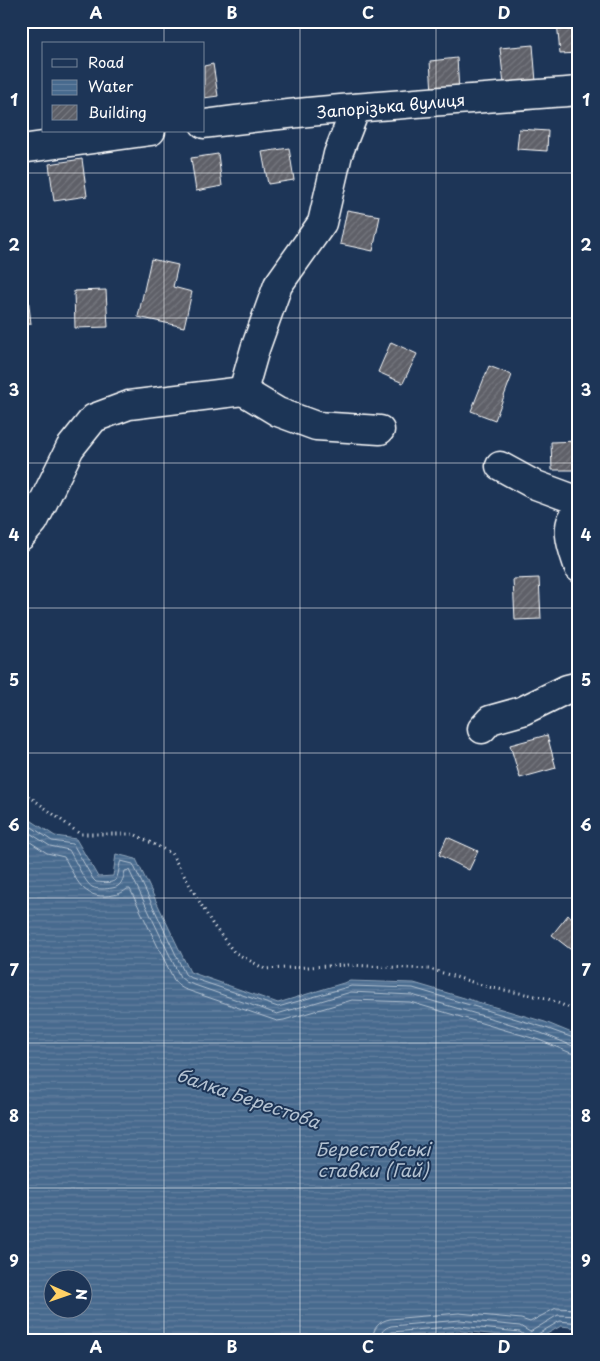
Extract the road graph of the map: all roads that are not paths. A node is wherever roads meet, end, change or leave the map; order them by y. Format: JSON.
{"nodes":[{"id":1,"x":579,"y":91,"type":"edge"},
{"id":2,"x":356,"y":108,"type":"junction"},
{"id":3,"x":205,"y":124,"type":"edge"},
{"id":4,"x":145,"y":132,"type":"edge"},
{"id":5,"x":21,"y":149,"type":"edge"},
{"id":6,"x":243,"y":391,"type":"junction"},
{"id":7,"x":380,"y":430,"type":"dead end"},
{"id":8,"x":500,"y":466,"type":"dead end"},
{"id":9,"x":579,"y":501,"type":"edge"},
{"id":10,"x":579,"y":512,"type":"edge"},
{"id":11,"x":21,"y":536,"type":"edge"},
{"id":12,"x":579,"y":568,"type":"edge"},
{"id":13,"x":579,"y":686,"type":"edge"},
{"id":14,"x":482,"y":729,"type":"dead end"}],
"edges":[{"from":1,"to":2,"type":"street","name":"Запорізька вулиця"},
{"from":2,"to":3,"type":"street","name":"Запорізька вулиця"},
{"from":2,"to":6,"type":"street"},
{"from":4,"to":5,"type":"street"},
{"from":6,"to":7,"type":"street"},
{"from":6,"to":11,"type":"street"},
{"from":8,"to":9,"type":"street"},
{"from":10,"to":12,"type":"street"},
{"from":13,"to":14,"type":"street"}]}
